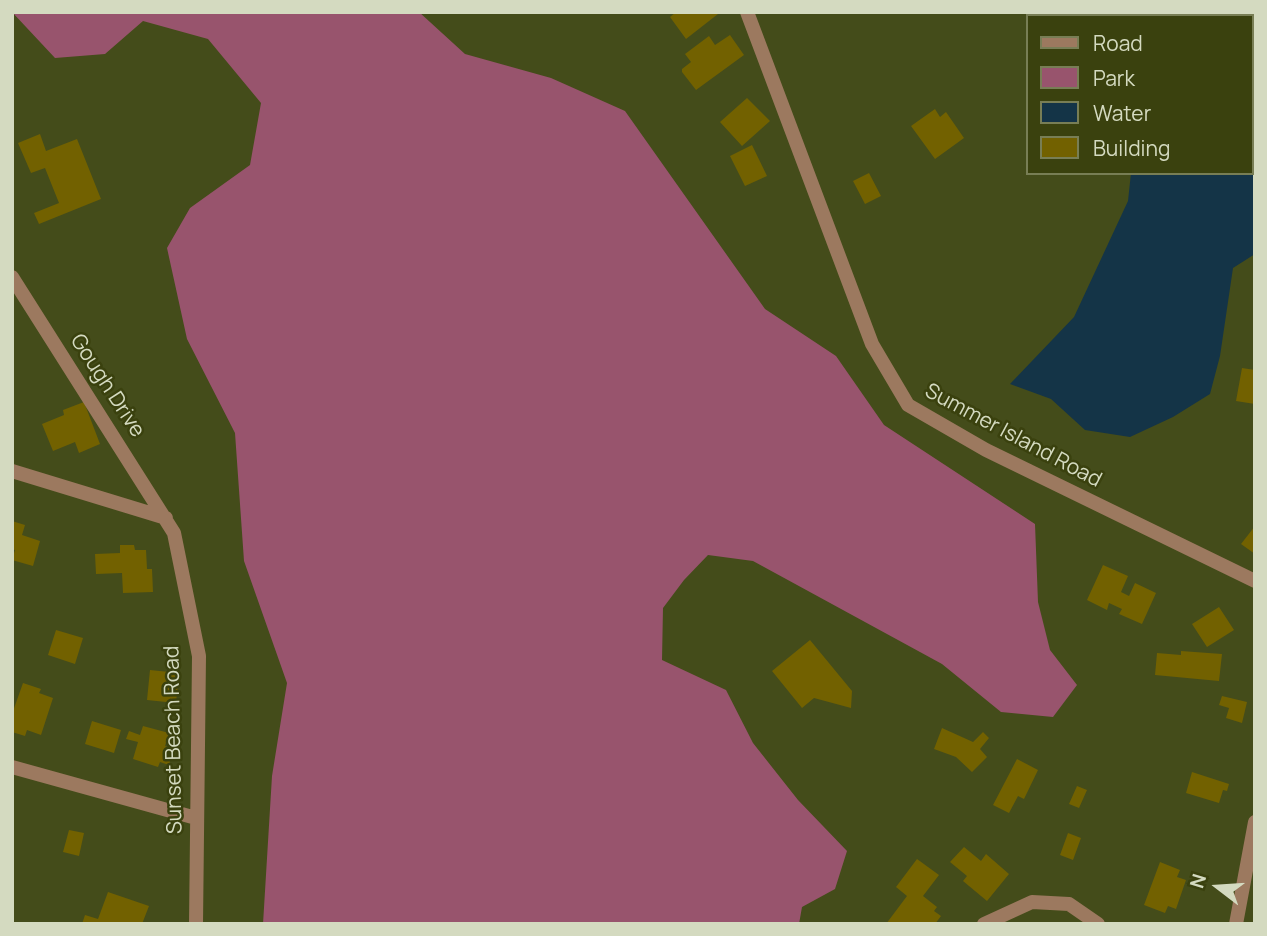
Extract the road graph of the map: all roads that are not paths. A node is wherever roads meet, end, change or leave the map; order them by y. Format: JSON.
{"nodes":[{"id":1,"x":747,"y":12,"type":"edge"},
{"id":2,"x":12,"y":277,"type":"edge"},
{"id":3,"x":12,"y":471,"type":"edge"},
{"id":4,"x":166,"y":518,"type":"junction"},
{"id":5,"x":1255,"y":581,"type":"edge"},
{"id":6,"x":12,"y":767,"type":"edge"},
{"id":7,"x":196,"y":818,"type":"junction"},
{"id":8,"x":1255,"y":822,"type":"edge"},
{"id":9,"x":196,"y":924,"type":"edge"},
{"id":10,"x":984,"y":924,"type":"edge"},
{"id":11,"x":1098,"y":924,"type":"edge"},
{"id":12,"x":1236,"y":924,"type":"edge"}],
"edges":[{"from":1,"to":5,"type":"street","name":"Summer Island Road"},
{"from":2,"to":4,"type":"street","name":"Gough Drive"},
{"from":3,"to":4,"type":"street"},
{"from":4,"to":7,"type":"street","name":"Sunset Beach Road"},
{"from":6,"to":7,"type":"street"},
{"from":7,"to":9,"type":"street","name":"Sunset Beach Road"},
{"from":8,"to":12,"type":"street"},
{"from":10,"to":11,"type":"street"}]}
